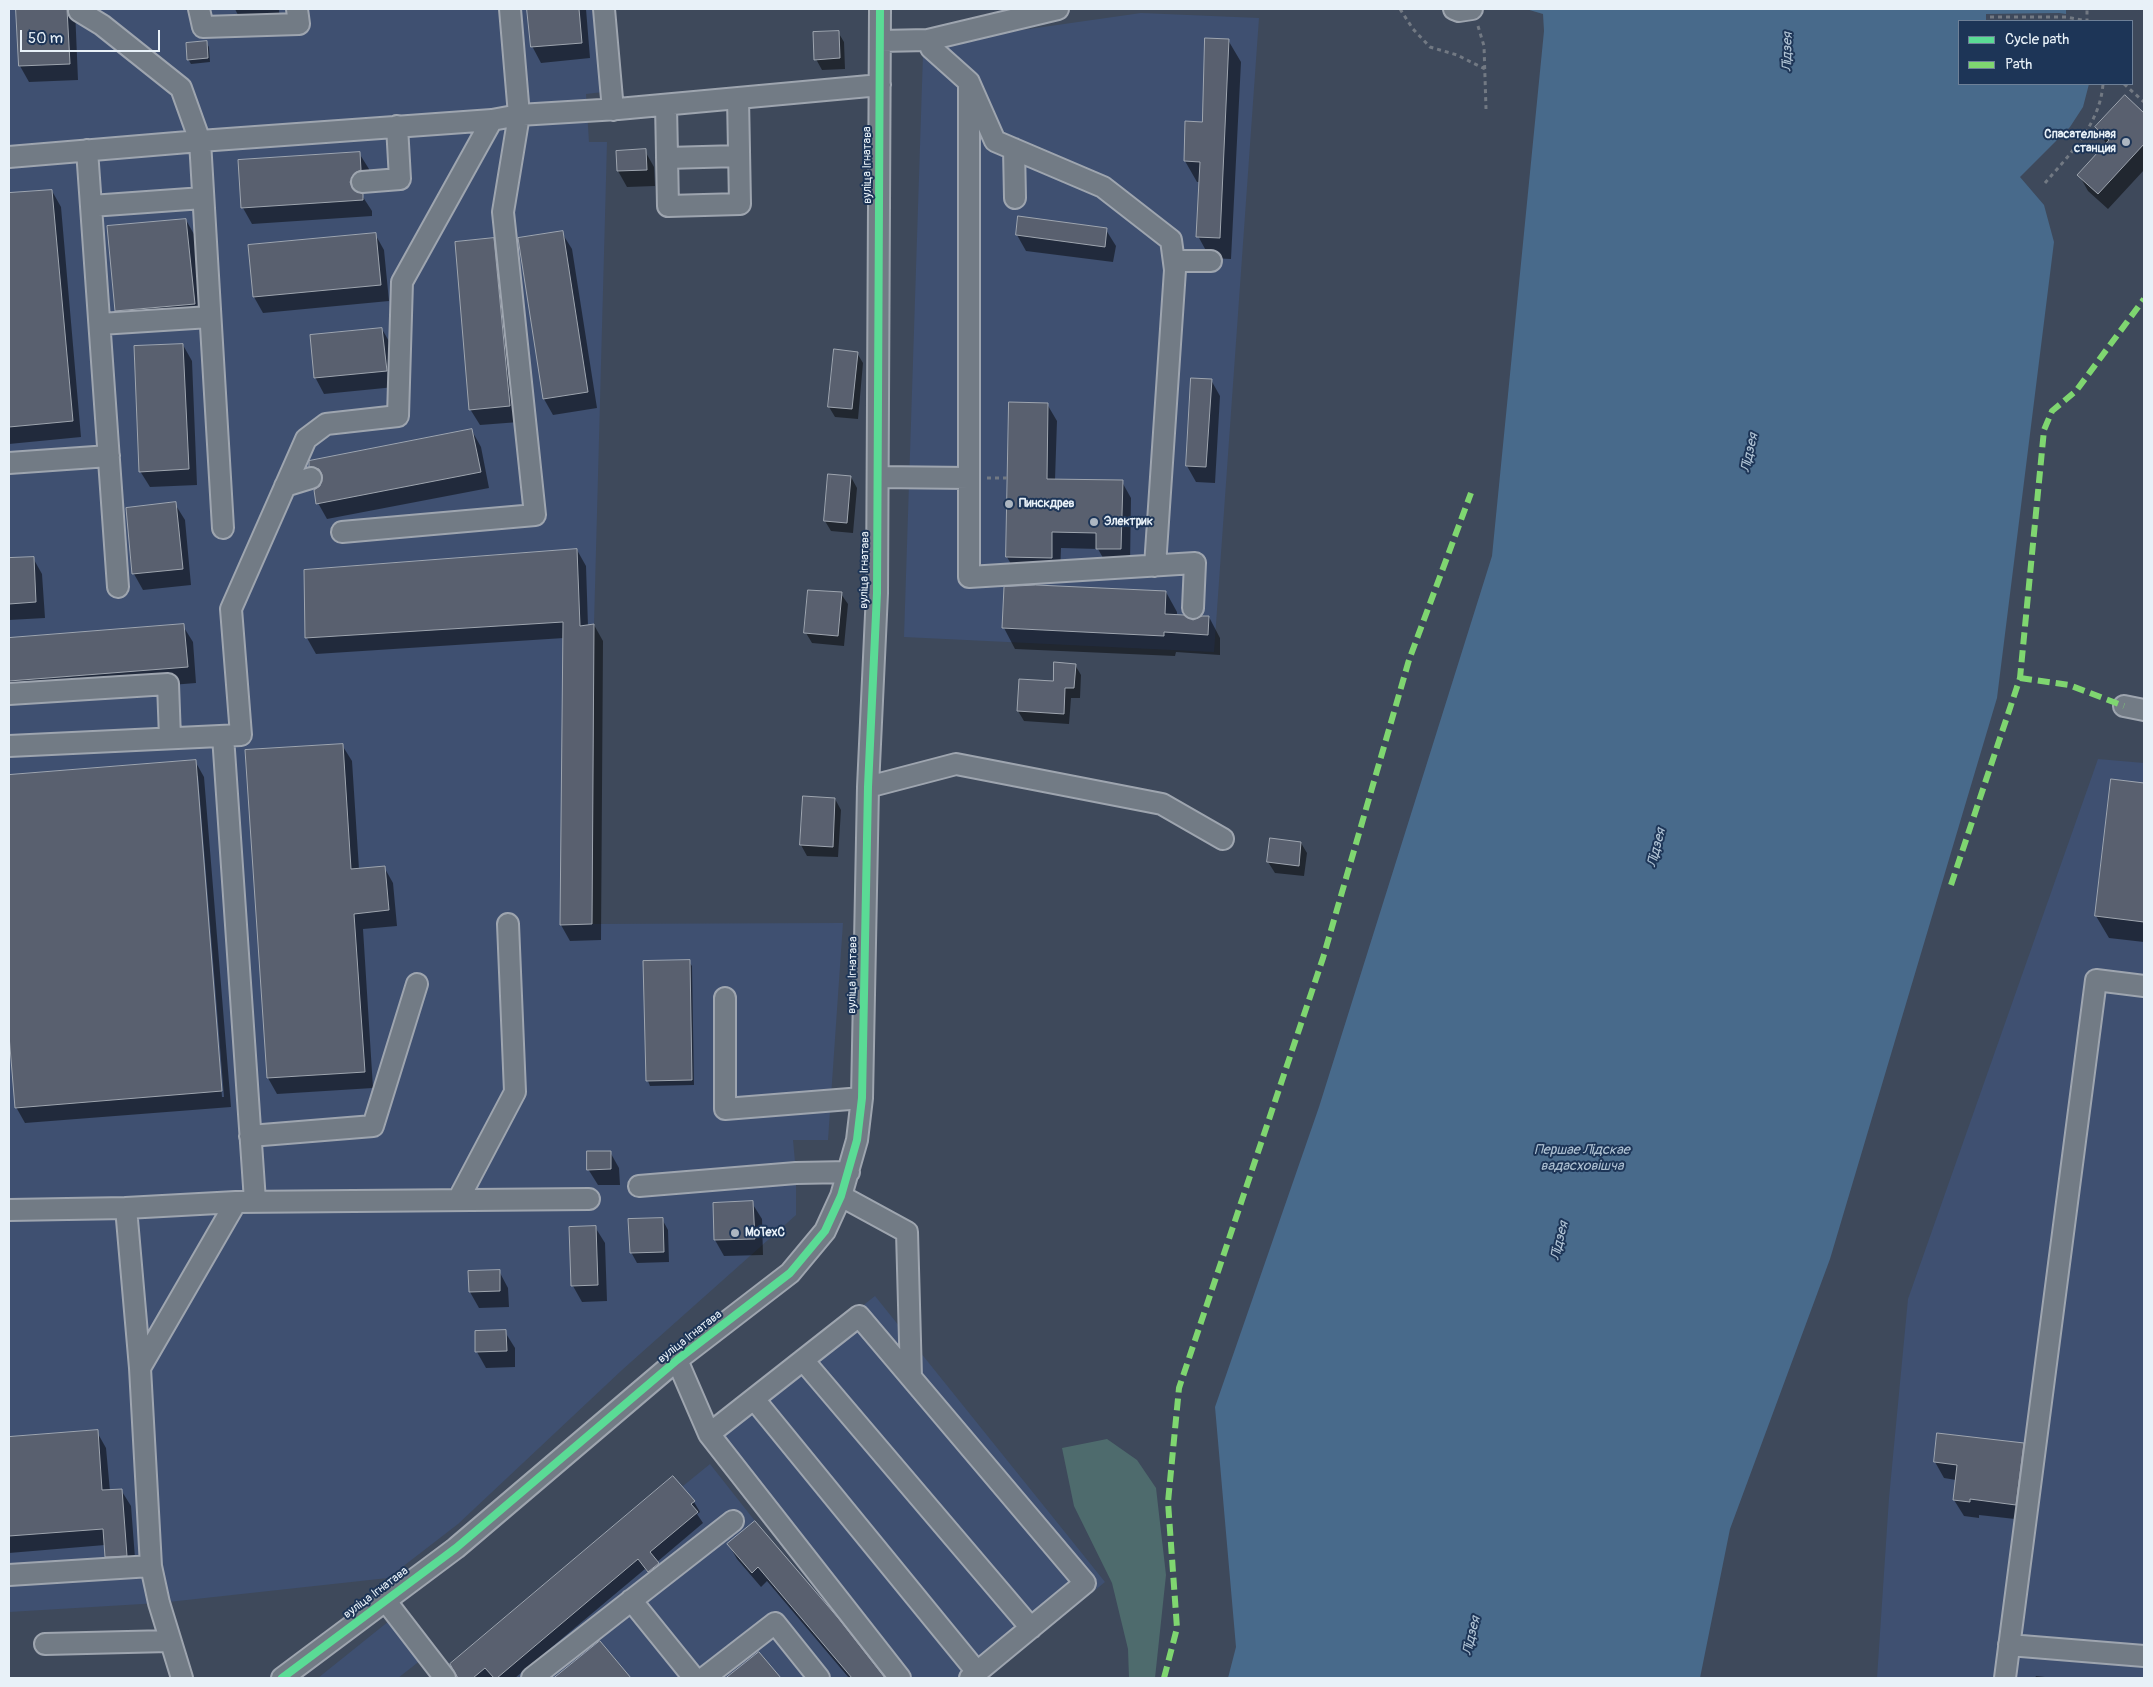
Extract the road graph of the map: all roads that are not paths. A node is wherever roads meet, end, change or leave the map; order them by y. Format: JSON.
{"nodes":[{"id":1,"x":199,"y":9,"type":"edge"},
{"id":2,"x":297,"y":9,"type":"edge"},
{"id":3,"x":510,"y":9,"type":"edge"},
{"id":4,"x":604,"y":9,"type":"edge"},
{"id":5,"x":880,"y":9,"type":"edge"},
{"id":6,"x":1058,"y":9,"type":"edge"},
{"id":7,"x":1454,"y":9,"type":"edge"},
{"id":8,"x":79,"y":11,"type":"dead end"},
{"id":9,"x":1474,"y":13,"type":"edge"},
{"id":10,"x":928,"y":40,"type":"junction"},
{"id":11,"x":880,"y":41,"type":"junction"},
{"id":12,"x":969,"y":82,"type":"junction"},
{"id":13,"x":880,"y":85,"type":"junction"},
{"id":14,"x":738,"y":98,"type":"junction"},
{"id":15,"x":666,"y":105,"type":"junction"},
{"id":16,"x":613,"y":110,"type":"junction"},
{"id":17,"x":519,"y":115,"type":"junction"},
{"id":18,"x":492,"y":120,"type":"junction"},
{"id":19,"x":397,"y":126,"type":"junction"},
{"id":20,"x":200,"y":141,"type":"junction"},
{"id":21,"x":1014,"y":149,"type":"junction"},
{"id":22,"x":87,"y":150,"type":"junction"},
{"id":23,"x":740,"y":156,"type":"junction"},
{"id":24,"x":9,"y":157,"type":"edge"},
{"id":25,"x":667,"y":158,"type":"junction"},
{"id":26,"x":362,"y":182,"type":"dead end"},
{"id":27,"x":203,"y":198,"type":"junction"},
{"id":28,"x":1015,"y":198,"type":"dead end"},
{"id":29,"x":91,"y":206,"type":"junction"},
{"id":30,"x":1174,"y":261,"type":"junction"},
{"id":31,"x":1211,"y":261,"type":"dead end"},
{"id":32,"x":210,"y":317,"type":"junction"},
{"id":33,"x":100,"y":324,"type":"junction"},
{"id":34,"x":109,"y":456,"type":"junction"},
{"id":35,"x":9,"y":463,"type":"edge"},
{"id":36,"x":878,"y":477,"type":"junction"},
{"id":37,"x":311,"y":478,"type":"dead end"},
{"id":38,"x":969,"y":478,"type":"junction"},
{"id":39,"x":285,"y":486,"type":"junction"},
{"id":40,"x":223,"y":528,"type":"dead end"},
{"id":41,"x":342,"y":532,"type":"dead end"},
{"id":42,"x":1155,"y":566,"type":"junction"},
{"id":43,"x":118,"y":587,"type":"dead end"},
{"id":44,"x":1193,"y":608,"type":"dead end"},
{"id":45,"x":9,"y":694,"type":"edge"},
{"id":46,"x":2124,"y":706,"type":"dead end"},
{"id":47,"x":2144,"y":710,"type":"edge"},
{"id":48,"x":223,"y":736,"type":"junction"},
{"id":49,"x":170,"y":738,"type":"junction"},
{"id":50,"x":9,"y":746,"type":"edge"},
{"id":51,"x":868,"y":787,"type":"junction"},
{"id":52,"x":1223,"y":840,"type":"dead end"},
{"id":53,"x":508,"y":924,"type":"dead end"},
{"id":54,"x":417,"y":984,"type":"dead end"},
{"id":55,"x":2144,"y":986,"type":"edge"},
{"id":56,"x":725,"y":998,"type":"dead end"},
{"id":57,"x":862,"y":1098,"type":"junction"},
{"id":58,"x":250,"y":1136,"type":"junction"},
{"id":59,"x":849,"y":1172,"type":"junction"},
{"id":60,"x":639,"y":1186,"type":"dead end"},
{"id":61,"x":841,"y":1196,"type":"junction"},
{"id":62,"x":589,"y":1199,"type":"dead end"},
{"id":63,"x":458,"y":1200,"type":"junction"},
{"id":64,"x":246,"y":1201,"type":"junction"},
{"id":65,"x":126,"y":1208,"type":"junction"},
{"id":66,"x":9,"y":1210,"type":"edge"},
{"id":67,"x":677,"y":1360,"type":"junction"},
{"id":68,"x":803,"y":1360,"type":"junction"},
{"id":69,"x":140,"y":1368,"type":"junction"},
{"id":70,"x":911,"y":1377,"type":"junction"},
{"id":71,"x":754,"y":1399,"type":"junction"},
{"id":72,"x":708,"y":1434,"type":"junction"},
{"id":73,"x":733,"y":1521,"type":"dead end"},
{"id":74,"x":151,"y":1566,"type":"junction"},
{"id":75,"x":9,"y":1575,"type":"edge"},
{"id":76,"x":385,"y":1600,"type":"junction"},
{"id":77,"x":631,"y":1600,"type":"junction"},
{"id":78,"x":1031,"y":1628,"type":"junction"},
{"id":79,"x":169,"y":1641,"type":"junction"},
{"id":80,"x":45,"y":1644,"type":"dead end"},
{"id":81,"x":2009,"y":1645,"type":"junction"},
{"id":82,"x":2144,"y":1656,"type":"edge"},
{"id":83,"x":973,"y":1675,"type":"edge"},
{"id":84,"x":182,"y":1678,"type":"edge"},
{"id":85,"x":282,"y":1678,"type":"edge"},
{"id":86,"x":445,"y":1678,"type":"edge"},
{"id":87,"x":532,"y":1678,"type":"edge"},
{"id":88,"x":694,"y":1678,"type":"edge"},
{"id":89,"x":704,"y":1678,"type":"edge"},
{"id":90,"x":819,"y":1678,"type":"edge"},
{"id":91,"x":900,"y":1678,"type":"edge"},
{"id":92,"x":2005,"y":1678,"type":"edge"}],
"edges":[{"from":1,"to":2,"type":"street"},
{"from":3,"to":17,"type":"street"},
{"from":4,"to":16,"type":"street"},
{"from":5,"to":11,"type":"street","name":"вуліца Ігнатава"},
{"from":6,"to":10,"type":"street"},
{"from":7,"to":9,"type":"street"},
{"from":8,"to":20,"type":"street"},
{"from":10,"to":11,"type":"street"},
{"from":10,"to":12,"type":"street"},
{"from":11,"to":13,"type":"street","name":"вуліца Ігнатава"},
{"from":12,"to":21,"type":"street"},
{"from":12,"to":38,"type":"street"},
{"from":13,"to":14,"type":"street"},
{"from":13,"to":36,"type":"street","name":"вуліца Ігнатава"},
{"from":14,"to":15,"type":"street"},
{"from":14,"to":23,"type":"street"},
{"from":15,"to":16,"type":"street"},
{"from":15,"to":25,"type":"street"},
{"from":16,"to":17,"type":"street"},
{"from":17,"to":18,"type":"street"},
{"from":17,"to":41,"type":"street"},
{"from":18,"to":19,"type":"street"},
{"from":18,"to":39,"type":"street"},
{"from":19,"to":20,"type":"street"},
{"from":19,"to":26,"type":"street"},
{"from":20,"to":22,"type":"street"},
{"from":20,"to":27,"type":"street"},
{"from":21,"to":28,"type":"street"},
{"from":21,"to":30,"type":"street"},
{"from":22,"to":24,"type":"street"},
{"from":22,"to":29,"type":"street"},
{"from":23,"to":25,"type":"street"},
{"from":23,"to":25,"type":"street"},
{"from":27,"to":29,"type":"street"},
{"from":27,"to":32,"type":"street"},
{"from":29,"to":33,"type":"street"},
{"from":30,"to":31,"type":"street"},
{"from":30,"to":42,"type":"street"},
{"from":32,"to":33,"type":"street"},
{"from":32,"to":40,"type":"street"},
{"from":33,"to":34,"type":"street"},
{"from":34,"to":35,"type":"street"},
{"from":34,"to":43,"type":"street"},
{"from":36,"to":38,"type":"street"},
{"from":36,"to":51,"type":"street","name":"вуліца Ігнатава"},
{"from":37,"to":39,"type":"street"},
{"from":38,"to":42,"type":"street"},
{"from":39,"to":48,"type":"street"},
{"from":42,"to":44,"type":"street"},
{"from":45,"to":49,"type":"street"},
{"from":46,"to":47,"type":"street"},
{"from":48,"to":49,"type":"street"},
{"from":48,"to":58,"type":"street"},
{"from":49,"to":50,"type":"street"},
{"from":51,"to":52,"type":"street"},
{"from":51,"to":57,"type":"street","name":"вуліца Ігнатава"},
{"from":53,"to":63,"type":"street"},
{"from":54,"to":58,"type":"street"},
{"from":55,"to":81,"type":"street"},
{"from":56,"to":57,"type":"street"},
{"from":57,"to":59,"type":"street","name":"вуліца Ігнатава"},
{"from":58,"to":64,"type":"street"},
{"from":59,"to":60,"type":"street"},
{"from":59,"to":61,"type":"street","name":"вуліца Ігнатава"},
{"from":61,"to":67,"type":"street","name":"вуліца Ігнатава"},
{"from":61,"to":70,"type":"street"},
{"from":62,"to":63,"type":"street"},
{"from":63,"to":64,"type":"street"},
{"from":64,"to":65,"type":"street"},
{"from":64,"to":69,"type":"street"},
{"from":65,"to":66,"type":"street"},
{"from":65,"to":69,"type":"street"},
{"from":67,"to":72,"type":"street"},
{"from":67,"to":76,"type":"street","name":"вуліца Ігнатава"},
{"from":68,"to":70,"type":"street"},
{"from":68,"to":71,"type":"street"},
{"from":68,"to":78,"type":"street"},
{"from":69,"to":74,"type":"street"},
{"from":70,"to":78,"type":"street"},
{"from":71,"to":72,"type":"street"},
{"from":71,"to":83,"type":"street"},
{"from":72,"to":91,"type":"street"},
{"from":73,"to":77,"type":"street"},
{"from":74,"to":75,"type":"street"},
{"from":74,"to":79,"type":"street"},
{"from":76,"to":85,"type":"street","name":"вуліца Ігнатава"},
{"from":76,"to":86,"type":"street"},
{"from":77,"to":87,"type":"street"},
{"from":77,"to":88,"type":"street"},
{"from":78,"to":83,"type":"street"},
{"from":79,"to":80,"type":"street"},
{"from":79,"to":84,"type":"street"},
{"from":81,"to":82,"type":"street"},
{"from":81,"to":92,"type":"street"},
{"from":89,"to":90,"type":"street"}]}
